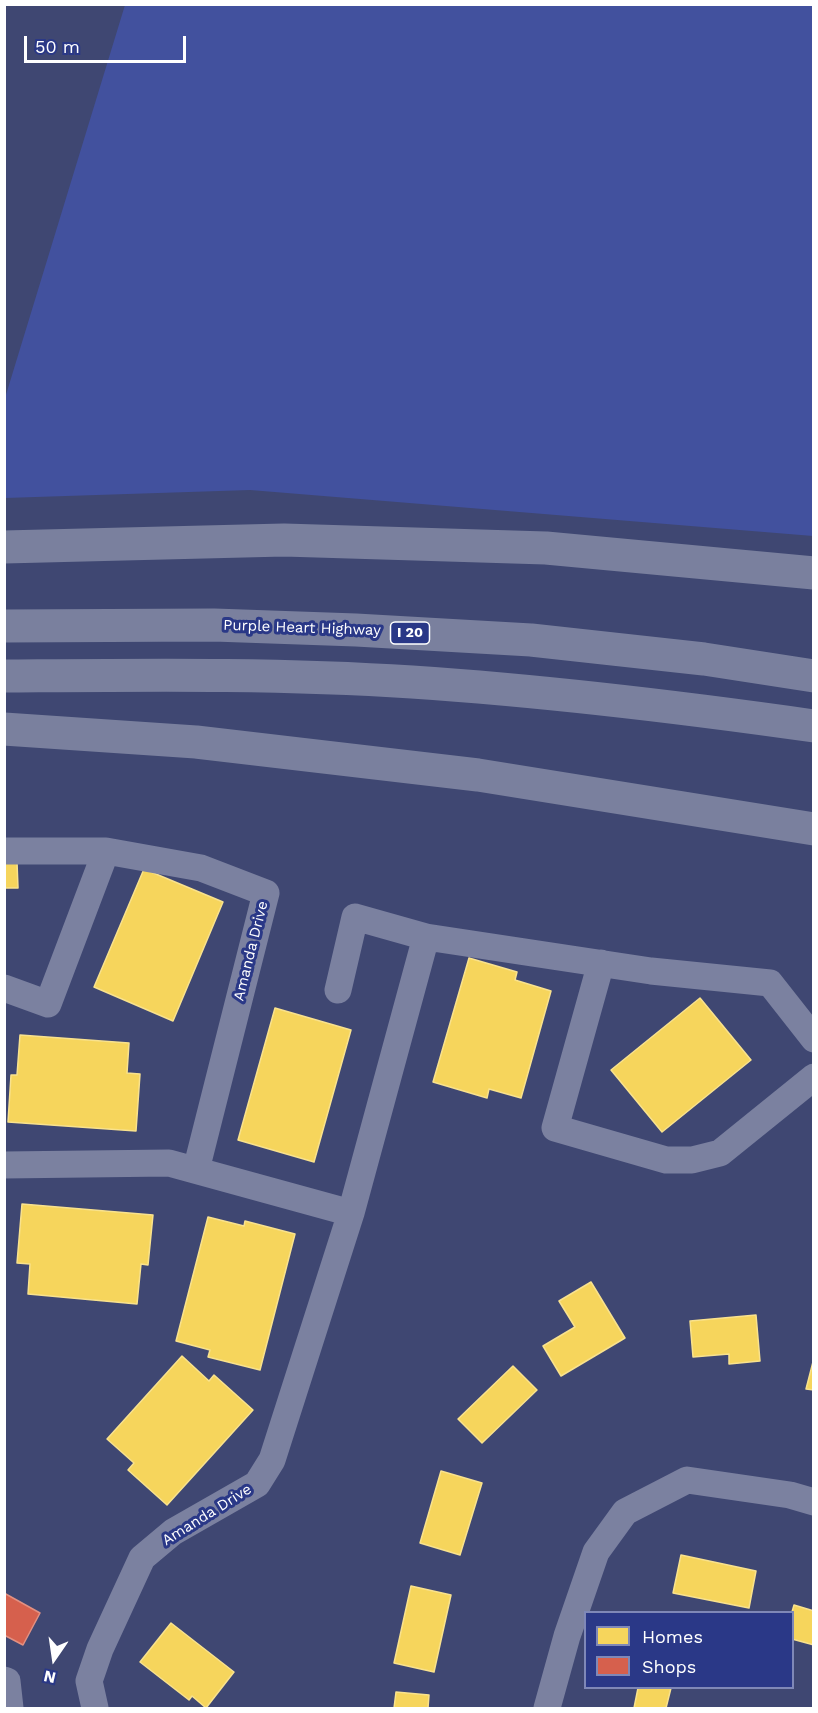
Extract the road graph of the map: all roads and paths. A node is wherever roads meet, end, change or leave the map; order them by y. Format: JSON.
{"nodes":[{"id":1,"x":4,"y":548,"type":"edge"},
{"id":2,"x":813,"y":573,"type":"edge"},
{"id":3,"x":4,"y":626,"type":"edge"},
{"id":4,"x":4,"y":676,"type":"edge"},
{"id":5,"x":813,"y":676,"type":"edge"},
{"id":6,"x":813,"y":726,"type":"edge"},
{"id":7,"x":4,"y":729,"type":"edge"},
{"id":8,"x":813,"y":829,"type":"edge"},
{"id":9,"x":106,"y":850,"type":"junction"},
{"id":10,"x":4,"y":851,"type":"edge"},
{"id":11,"x":426,"y":937,"type":"junction"},
{"id":12,"x":601,"y":963,"type":"junction"},
{"id":13,"x":4,"y":988,"type":"edge"},
{"id":14,"x":338,"y":990,"type":"dead end"},
{"id":15,"x":813,"y":1039,"type":"edge"},
{"id":16,"x":813,"y":1077,"type":"edge"},
{"id":17,"x":4,"y":1165,"type":"edge"},
{"id":18,"x":196,"y":1170,"type":"junction"},
{"id":19,"x":351,"y":1213,"type":"junction"},
{"id":20,"x":813,"y":1502,"type":"edge"},
{"id":21,"x":6,"y":1674,"type":"edge"},
{"id":22,"x":10,"y":1708,"type":"edge"},
{"id":23,"x":95,"y":1708,"type":"edge"},
{"id":24,"x":547,"y":1708,"type":"edge"}],
"edges":[{"from":1,"to":2,"type":"highway"},
{"from":3,"to":5,"type":"highway","name":"Purple Heart Highway","number":"I 20"},
{"from":4,"to":6,"type":"highway"},
{"from":7,"to":8,"type":"highway"},
{"from":9,"to":10,"type":"street","name":"Amanda Drive"},
{"from":9,"to":13,"type":"street"},
{"from":9,"to":18,"type":"street","name":"Amanda Drive"},
{"from":11,"to":12,"type":"street"},
{"from":11,"to":14,"type":"street"},
{"from":11,"to":19,"type":"street","name":"Amanda Drive"},
{"from":12,"to":15,"type":"street"},
{"from":12,"to":16,"type":"street"},
{"from":17,"to":18,"type":"street"},
{"from":18,"to":19,"type":"street"},
{"from":19,"to":23,"type":"street","name":"Amanda Drive"},
{"from":20,"to":24,"type":"street"},
{"from":21,"to":22,"type":"street"}]}
